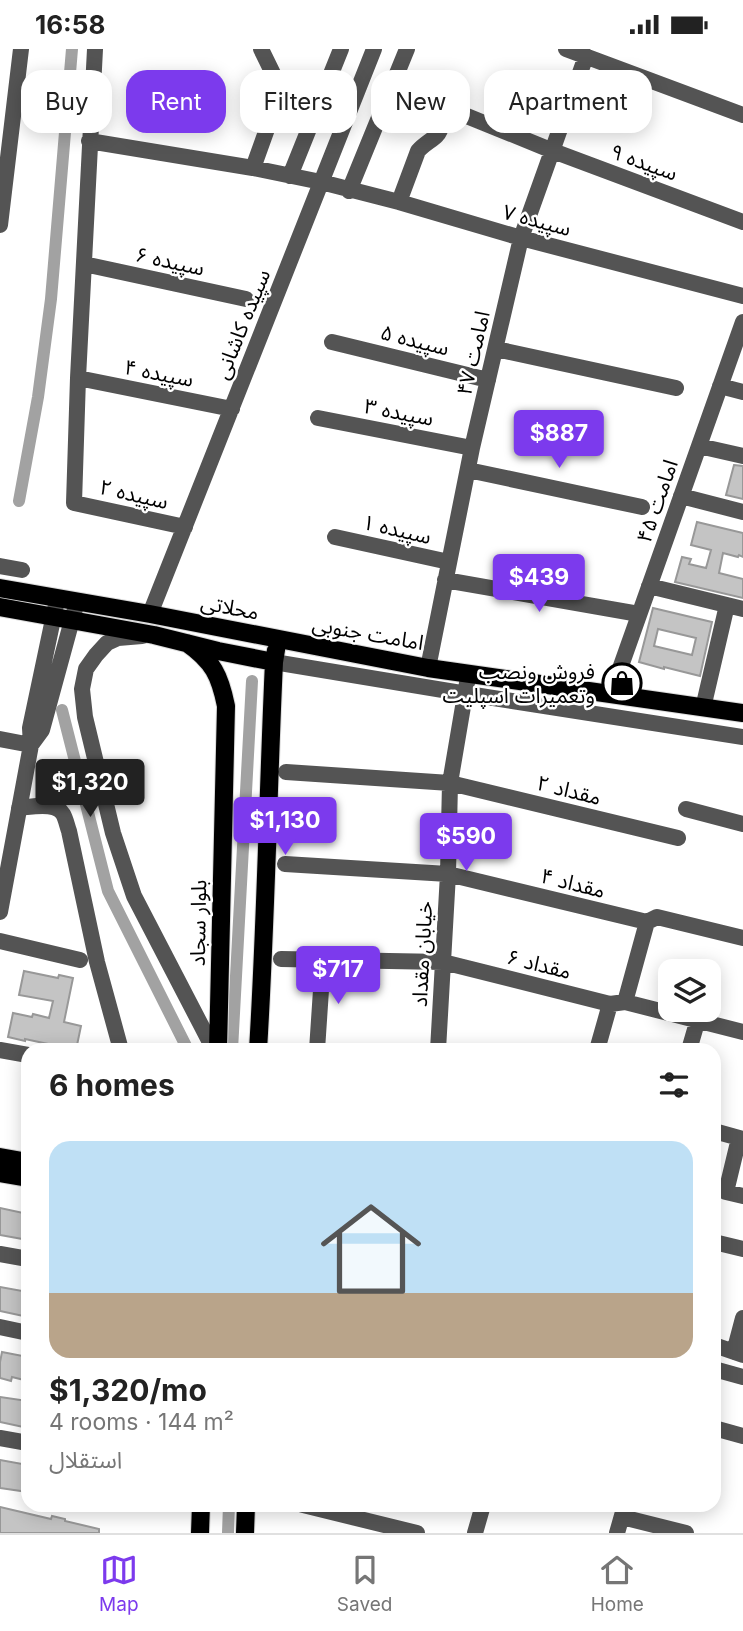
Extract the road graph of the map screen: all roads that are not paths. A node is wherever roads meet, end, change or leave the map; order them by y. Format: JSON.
{"nodes":[{"id":1,"x":21,"y":49,"type":"edge"},
{"id":2,"x":95,"y":49,"type":"edge"},
{"id":3,"x":261,"y":49,"type":"edge"},
{"id":4,"x":341,"y":49,"type":"edge"},
{"id":5,"x":374,"y":49,"type":"edge"},
{"id":6,"x":407,"y":49,"type":"edge"},
{"id":7,"x":566,"y":49,"type":"edge"},
{"id":8,"x":586,"y":56,"type":"junction"},
{"id":9,"x":743,"y":115,"type":"edge"},
{"id":10,"x":4,"y":135,"type":"edge"},
{"id":11,"x":89,"y":141,"type":"junction"},
{"id":12,"x":553,"y":151,"type":"junction"},
{"id":13,"x":253,"y":168,"type":"junction"},
{"id":14,"x":290,"y":176,"type":"junction"},
{"id":15,"x":321,"y":183,"type":"junction"},
{"id":16,"x":349,"y":191,"type":"junction"},
{"id":17,"x":399,"y":202,"type":"junction"},
{"id":18,"x":743,"y":222,"type":"edge"},
{"id":19,"x":0,"y":225,"type":"edge"},
{"id":20,"x":522,"y":238,"type":"junction"},
{"id":21,"x":84,"y":264,"type":"junction"},
{"id":22,"x":743,"y":296,"type":"edge"},
{"id":23,"x":246,"y":299,"type":"dead end"},
{"id":24,"x":743,"y":322,"type":"edge"},
{"id":25,"x":332,"y":342,"type":"dead end"},
{"id":26,"x":496,"y":349,"type":"junction"},
{"id":27,"x":78,"y":378,"type":"junction"},
{"id":28,"x":488,"y":380,"type":"junction"},
{"id":29,"x":720,"y":386,"type":"junction"},
{"id":30,"x":677,"y":388,"type":"dead end"},
{"id":31,"x":743,"y":392,"type":"edge"},
{"id":32,"x":232,"y":409,"type":"junction"},
{"id":33,"x":318,"y":418,"type":"dead end"},
{"id":34,"x":699,"y":446,"type":"junction"},
{"id":35,"x":472,"y":448,"type":"junction"},
{"id":36,"x":743,"y":456,"type":"edge"},
{"id":37,"x":468,"y":470,"type":"junction"},
{"id":38,"x":681,"y":496,"type":"junction"},
{"id":39,"x":642,"y":507,"type":"dead end"},
{"id":40,"x":743,"y":512,"type":"edge"},
{"id":41,"x":185,"y":527,"type":"junction"},
{"id":42,"x":335,"y":537,"type":"dead end"},
{"id":43,"x":449,"y":562,"type":"junction"},
{"id":44,"x":0,"y":566,"type":"edge"},
{"id":45,"x":22,"y":570,"type":"dead end"},
{"id":46,"x":445,"y":580,"type":"junction"},
{"id":47,"x":649,"y":586,"type":"junction"},
{"id":48,"x":0,"y":589,"type":"edge"},
{"id":49,"x":57,"y":599,"type":"junction"},
{"id":50,"x":76,"y":602,"type":"junction"},
{"id":51,"x":0,"y":607,"type":"edge"},
{"id":52,"x":735,"y":607,"type":"edge"},
{"id":53,"x":150,"y":614,"type":"junction"},
{"id":54,"x":639,"y":614,"type":"junction"},
{"id":55,"x":53,"y":617,"type":"junction"},
{"id":56,"x":72,"y":620,"type":"junction"},
{"id":57,"x":154,"y":635,"type":"junction"},
{"id":58,"x":277,"y":640,"type":"junction"},
{"id":59,"x":187,"y":643,"type":"junction"},
{"id":60,"x":274,"y":662,"type":"junction"},
{"id":61,"x":428,"y":667,"type":"junction"},
{"id":62,"x":468,"y":673,"type":"junction"},
{"id":63,"x":466,"y":694,"type":"junction"},
{"id":64,"x":611,"y":694,"type":"junction"},
{"id":65,"x":703,"y":708,"type":"junction"},
{"id":66,"x":739,"y":713,"type":"edge"},
{"id":67,"x":737,"y":736,"type":"edge"},
{"id":68,"x":0,"y":739,"type":"edge"},
{"id":69,"x":31,"y":745,"type":"junction"},
{"id":70,"x":286,"y":772,"type":"dead end"},
{"id":71,"x":450,"y":783,"type":"junction"},
{"id":72,"x":19,"y":808,"type":"junction"},
{"id":73,"x":686,"y":809,"type":"dead end"},
{"id":74,"x":743,"y":824,"type":"edge"},
{"id":75,"x":678,"y":838,"type":"dead end"},
{"id":76,"x":285,"y":864,"type":"dead end"},
{"id":77,"x":4,"y":872,"type":"edge"},
{"id":78,"x":448,"y":874,"type":"junction"},
{"id":79,"x":0,"y":912,"type":"edge"},
{"id":80,"x":652,"y":920,"type":"junction"},
{"id":81,"x":743,"y":938,"type":"edge"},
{"id":82,"x":0,"y":941,"type":"edge"},
{"id":83,"x":281,"y":959,"type":"dead end"},
{"id":84,"x":80,"y":960,"type":"dead end"},
{"id":85,"x":323,"y":960,"type":"junction"},
{"id":86,"x":443,"y":962,"type":"junction"},
{"id":87,"x":618,"y":1003,"type":"junction"},
{"id":88,"x":658,"y":1012,"type":"edge"},
{"id":89,"x":697,"y":1022,"type":"edge"},
{"id":90,"x":706,"y":1022,"type":"edge"},
{"id":91,"x":743,"y":1032,"type":"edge"},
{"id":92,"x":119,"y":1043,"type":"edge"},
{"id":93,"x":212,"y":1043,"type":"edge"},
{"id":94,"x":216,"y":1043,"type":"edge"},
{"id":95,"x":258,"y":1043,"type":"edge"},
{"id":96,"x":317,"y":1043,"type":"edge"},
{"id":97,"x":438,"y":1043,"type":"edge"},
{"id":98,"x":600,"y":1043,"type":"edge"},
{"id":99,"x":691,"y":1043,"type":"edge"},
{"id":100,"x":0,"y":1050,"type":"edge"},
{"id":101,"x":21,"y":1054,"type":"edge"},
{"id":102,"x":721,"y":1134,"type":"edge"},
{"id":103,"x":741,"y":1139,"type":"edge"},
{"id":104,"x":0,"y":1157,"type":"edge"},
{"id":105,"x":21,"y":1161,"type":"edge"},
{"id":106,"x":0,"y":1173,"type":"edge"},
{"id":107,"x":21,"y":1177,"type":"edge"},
{"id":108,"x":743,"y":1196,"type":"edge"},
{"id":109,"x":721,"y":1244,"type":"edge"},
{"id":110,"x":743,"y":1249,"type":"edge"},
{"id":111,"x":0,"y":1254,"type":"edge"},
{"id":112,"x":21,"y":1258,"type":"edge"},
{"id":113,"x":743,"y":1318,"type":"edge"},
{"id":114,"x":0,"y":1328,"type":"edge"},
{"id":115,"x":21,"y":1332,"type":"edge"},
{"id":116,"x":721,"y":1348,"type":"edge"},
{"id":117,"x":739,"y":1354,"type":"edge"},
{"id":118,"x":721,"y":1371,"type":"edge"},
{"id":119,"x":743,"y":1377,"type":"edge"},
{"id":120,"x":721,"y":1430,"type":"edge"},
{"id":121,"x":743,"y":1436,"type":"edge"},
{"id":122,"x":0,"y":1438,"type":"edge"},
{"id":123,"x":21,"y":1442,"type":"edge"},
{"id":124,"x":201,"y":1512,"type":"edge"},
{"id":125,"x":246,"y":1512,"type":"edge"},
{"id":126,"x":331,"y":1512,"type":"edge"},
{"id":127,"x":481,"y":1512,"type":"edge"},
{"id":128,"x":621,"y":1518,"type":"edge"},
{"id":129,"x":200,"y":1533,"type":"edge"},
{"id":130,"x":245,"y":1533,"type":"edge"},
{"id":131,"x":417,"y":1533,"type":"edge"},
{"id":132,"x":475,"y":1533,"type":"edge"},
{"id":133,"x":686,"y":1533,"type":"edge"}],
"edges":[{"from":1,"to":10,"type":"street"},
{"from":2,"to":11,"type":"street"},
{"from":3,"to":13,"type":"street"},
{"from":4,"to":14,"type":"street"},
{"from":5,"to":15,"type":"street","name":"سپیده کاشانی"},
{"from":6,"to":16,"type":"street"},
{"from":7,"to":8,"type":"street"},
{"from":8,"to":9,"type":"street"},
{"from":8,"to":12,"type":"street","name":"امامت ۴۷"},
{"from":10,"to":19,"type":"street"},
{"from":11,"to":13,"type":"street","name":"سپیده ۷"},
{"from":11,"to":21,"type":"street"},
{"from":12,"to":17,"type":"street","name":"سپیده ۹"},
{"from":12,"to":18,"type":"street","name":"سپیده ۹"},
{"from":12,"to":20,"type":"street","name":"امامت ۴۷"},
{"from":13,"to":14,"type":"street","name":"سپیده ۷"},
{"from":14,"to":15,"type":"street","name":"سپیده ۷"},
{"from":15,"to":16,"type":"street","name":"سپیده ۷"},
{"from":15,"to":32,"type":"street","name":"سپیده کاشانی"},
{"from":16,"to":17,"type":"street","name":"سپیده ۷"},
{"from":17,"to":20,"type":"street","name":"سپیده ۷"},
{"from":20,"to":22,"type":"street","name":"سپیده ۷"},
{"from":20,"to":26,"type":"street","name":"امامت ۴۷"},
{"from":21,"to":23,"type":"street","name":"سپیده ۶"},
{"from":21,"to":27,"type":"street"},
{"from":24,"to":29,"type":"street","name":"امامت ۴۵"},
{"from":25,"to":28,"type":"street","name":"سپیده ۵"},
{"from":26,"to":28,"type":"street","name":"امامت ۴۷"},
{"from":26,"to":30,"type":"street"},
{"from":27,"to":32,"type":"street","name":"سپیده ۴"},
{"from":27,"to":41,"type":"street","name":"سپیده ۲"},
{"from":28,"to":35,"type":"street","name":"امامت ۴۷"},
{"from":29,"to":31,"type":"street"},
{"from":29,"to":34,"type":"street","name":"امامت ۴۵"},
{"from":32,"to":41,"type":"street","name":"سپیده کاشانی"},
{"from":33,"to":35,"type":"street","name":"سپیده ۳"},
{"from":34,"to":36,"type":"street"},
{"from":34,"to":38,"type":"street","name":"امامت ۴۵"},
{"from":35,"to":37,"type":"street","name":"امامت ۴۷"},
{"from":37,"to":39,"type":"street"},
{"from":37,"to":43,"type":"street","name":"امامت ۴۷"},
{"from":38,"to":40,"type":"street"},
{"from":38,"to":47,"type":"street","name":"امامت ۴۵"},
{"from":41,"to":53,"type":"street","name":"سپیده کاشانی"},
{"from":42,"to":43,"type":"street","name":"سپیده ۱"},
{"from":43,"to":46,"type":"street","name":"امامت ۴۷"},
{"from":44,"to":45,"type":"street"},
{"from":46,"to":54,"type":"street"},
{"from":46,"to":61,"type":"street","name":"امامت ۴۷"},
{"from":47,"to":52,"type":"street"},
{"from":47,"to":54,"type":"street","name":"امامت ۴۵"},
{"from":48,"to":49,"type":"main road","name":"محلاتی"},
{"from":49,"to":50,"type":"main road","name":"محلاتی"},
{"from":49,"to":55,"type":"street"},
{"from":50,"to":53,"type":"main road","name":"محلاتی"},
{"from":50,"to":56,"type":"street"},
{"from":51,"to":55,"type":"main road","name":"محلاتی"},
{"from":52,"to":65,"type":"street"},
{"from":53,"to":58,"type":"main road","name":"محلاتی"},
{"from":54,"to":64,"type":"street","name":"امامت ۴۵"},
{"from":55,"to":56,"type":"main road","name":"محلاتی"},
{"from":55,"to":69,"type":"street"},
{"from":56,"to":57,"type":"main road","name":"محلاتی"},
{"from":56,"to":69,"type":"street"},
{"from":57,"to":59,"type":"main road","name":"محلاتی"},
{"from":57,"to":93,"type":"street"},
{"from":58,"to":60,"type":"main road","name":"محلاتی"},
{"from":58,"to":61,"type":"main road","name":"امامت جنوبی"},
{"from":59,"to":60,"type":"main road","name":"محلاتی"},
{"from":59,"to":94,"type":"main road","name":"بلوار سجاد"},
{"from":60,"to":63,"type":"street"},
{"from":60,"to":95,"type":"main road"},
{"from":61,"to":62,"type":"main road","name":"امامت جنوبی"},
{"from":62,"to":63,"type":"street","name":"خیابان مقداد"},
{"from":62,"to":64,"type":"main road","name":"امامت جنوبی"},
{"from":63,"to":67,"type":"street"},
{"from":63,"to":71,"type":"street","name":"خیابان مقداد"},
{"from":64,"to":65,"type":"main road","name":"امامت جنوبی"},
{"from":65,"to":66,"type":"main road","name":"امامت جنوبی"},
{"from":66,"to":67,"type":"street"},
{"from":68,"to":69,"type":"street"},
{"from":69,"to":72,"type":"street"},
{"from":70,"to":71,"type":"street","name":"مقداد ۲"},
{"from":71,"to":75,"type":"street","name":"مقداد ۲"},
{"from":71,"to":78,"type":"street","name":"خیابان مقداد"},
{"from":72,"to":77,"type":"street"},
{"from":72,"to":92,"type":"street"},
{"from":73,"to":74,"type":"street"},
{"from":76,"to":78,"type":"street","name":"مقداد ۴"},
{"from":77,"to":79,"type":"street"},
{"from":78,"to":80,"type":"street","name":"مقداد ۴"},
{"from":78,"to":86,"type":"street","name":"خیابان مقداد"},
{"from":80,"to":81,"type":"street","name":"مقداد ۴"},
{"from":80,"to":87,"type":"street"},
{"from":82,"to":84,"type":"street"},
{"from":83,"to":85,"type":"street","name":"مقداد ۶"},
{"from":85,"to":86,"type":"street","name":"مقداد ۶"},
{"from":85,"to":96,"type":"street"},
{"from":86,"to":87,"type":"street","name":"مقداد ۶"},
{"from":86,"to":97,"type":"street","name":"خیابان مقداد"},
{"from":87,"to":88,"type":"street","name":"مقداد ۶"},
{"from":87,"to":98,"type":"street"},
{"from":89,"to":99,"type":"street"},
{"from":90,"to":91,"type":"street","name":"مقداد ۶"},
{"from":100,"to":101,"type":"street"},
{"from":102,"to":103,"type":"street"},
{"from":103,"to":108,"type":"street"},
{"from":104,"to":105,"type":"main road"},
{"from":106,"to":107,"type":"main road"},
{"from":109,"to":110,"type":"street"},
{"from":111,"to":112,"type":"street"},
{"from":113,"to":117,"type":"street"},
{"from":114,"to":115,"type":"street"},
{"from":116,"to":117,"type":"street"},
{"from":118,"to":119,"type":"street"},
{"from":120,"to":121,"type":"street"},
{"from":122,"to":123,"type":"street"},
{"from":124,"to":129,"type":"main road"},
{"from":125,"to":130,"type":"main road"},
{"from":126,"to":131,"type":"street"},
{"from":127,"to":132,"type":"street"},
{"from":128,"to":133,"type":"street"}]}
